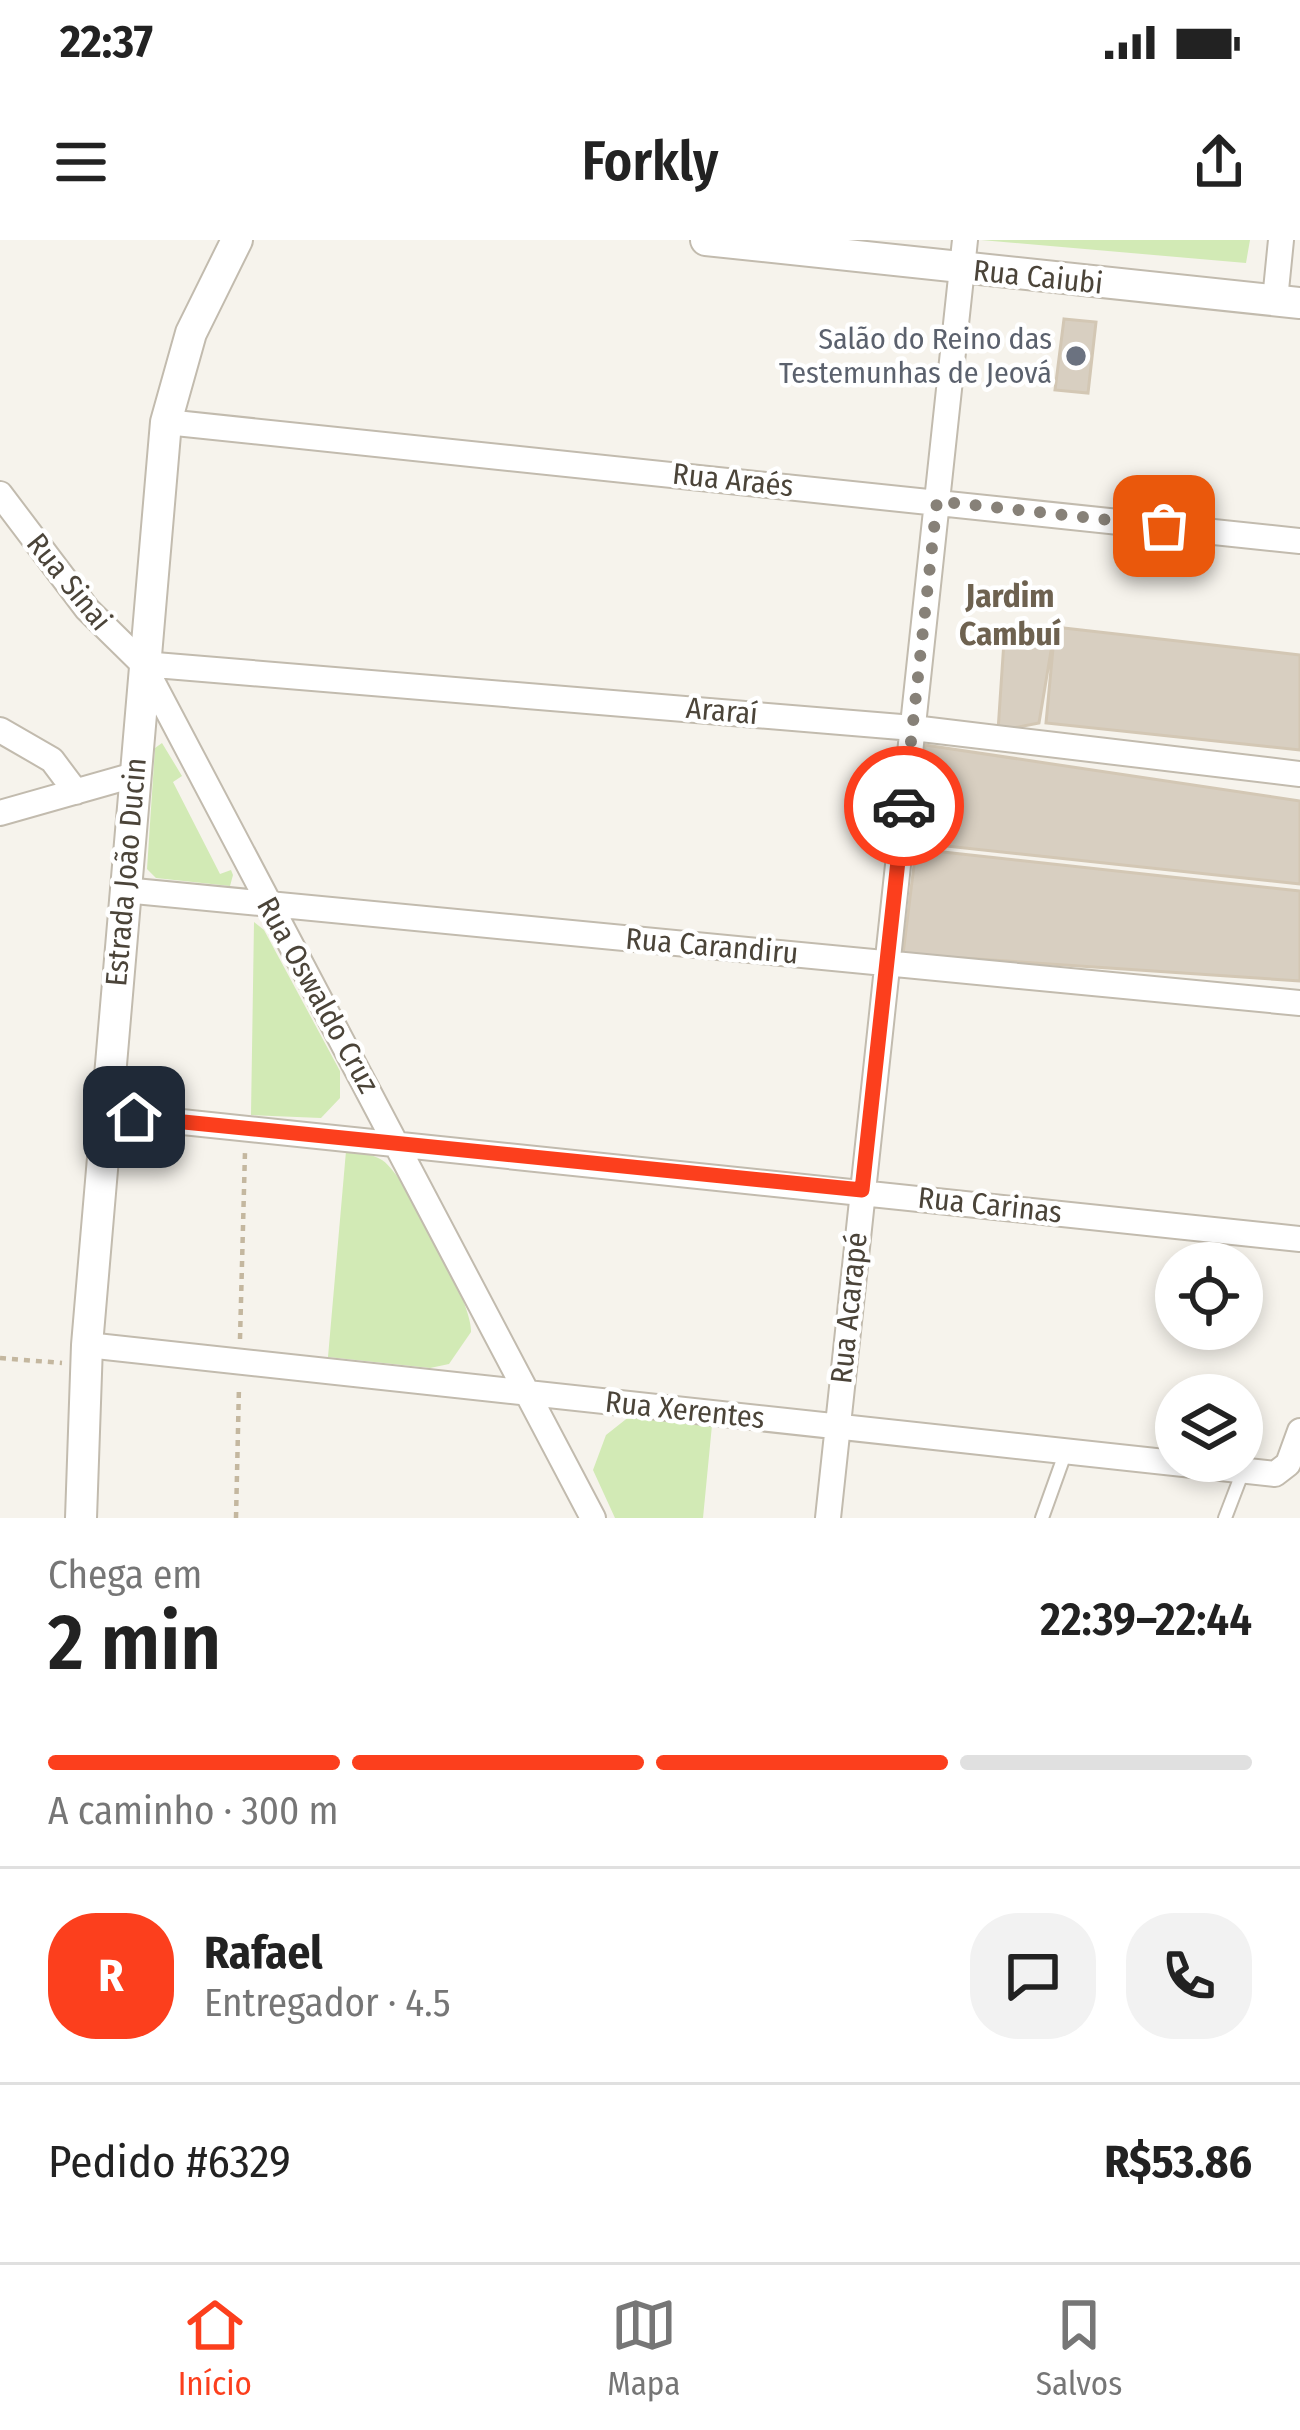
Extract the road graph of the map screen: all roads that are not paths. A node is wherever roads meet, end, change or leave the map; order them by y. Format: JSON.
{"nodes":[{"id":1,"x":235,"y":240,"type":"edge"},
{"id":2,"x":706,"y":240,"type":"edge"},
{"id":3,"x":1281,"y":240,"type":"edge"},
{"id":4,"x":964,"y":255,"type":"edge"},
{"id":5,"x":1287,"y":302,"type":"edge"},
{"id":6,"x":166,"y":422,"type":"junction"},
{"id":7,"x":0,"y":494,"type":"edge"},
{"id":8,"x":937,"y":501,"type":"junction"},
{"id":9,"x":1300,"y":541,"type":"edge"},
{"id":10,"x":143,"y":664,"type":"junction"},
{"id":11,"x":913,"y":728,"type":"junction"},
{"id":12,"x":0,"y":730,"type":"edge"},
{"id":13,"x":1300,"y":774,"type":"edge"},
{"id":14,"x":134,"y":776,"type":"junction"},
{"id":15,"x":76,"y":791,"type":"junction"},
{"id":16,"x":0,"y":813,"type":"edge"},
{"id":17,"x":124,"y":890,"type":"junction"},
{"id":18,"x":268,"y":905,"type":"junction"},
{"id":19,"x":887,"y":962,"type":"junction"},
{"id":20,"x":1300,"y":1003,"type":"edge"},
{"id":21,"x":106,"y":1114,"type":"junction"},
{"id":22,"x":400,"y":1144,"type":"junction"},
{"id":23,"x":862,"y":1190,"type":"junction"},
{"id":24,"x":1300,"y":1239,"type":"edge"},
{"id":25,"x":86,"y":1355,"type":"junction"},
{"id":26,"x":525,"y":1394,"type":"junction"},
{"id":27,"x":836,"y":1426,"type":"junction"},
{"id":28,"x":1300,"y":1431,"type":"edge"},
{"id":29,"x":1066,"y":1451,"type":"junction"},
{"id":30,"x":1155,"y":1460,"type":"edge"},
{"id":31,"x":1263,"y":1471,"type":"edge"},
{"id":32,"x":1240,"y":1482,"type":"edge"},
{"id":33,"x":81,"y":1518,"type":"edge"},
{"id":34,"x":593,"y":1518,"type":"edge"},
{"id":35,"x":828,"y":1518,"type":"edge"},
{"id":36,"x":1042,"y":1518,"type":"edge"},
{"id":37,"x":1226,"y":1518,"type":"edge"}],
"edges":[{"from":1,"to":6,"type":"street","name":"Estrada João Ducin"},
{"from":2,"to":4,"type":"street","name":"Rua Caiubi"},
{"from":3,"to":5,"type":"street"},
{"from":4,"to":5,"type":"street","name":"Rua Caiubi"},
{"from":4,"to":8,"type":"street","name":"Rua Acarapé"},
{"from":6,"to":8,"type":"street","name":"Rua Araés"},
{"from":6,"to":10,"type":"street","name":"Estrada João Ducin"},
{"from":7,"to":10,"type":"street","name":"Rua Sinai"},
{"from":8,"to":9,"type":"street","name":"Rua Araés"},
{"from":8,"to":11,"type":"street","name":"Rua Acarapé"},
{"from":10,"to":11,"type":"street","name":"Araraí"},
{"from":10,"to":14,"type":"street","name":"Estrada João Ducin"},
{"from":10,"to":18,"type":"street","name":"Rua Oswaldo Cruz"},
{"from":11,"to":13,"type":"street","name":"Araraí"},
{"from":11,"to":19,"type":"street","name":"Rua Acarapé"},
{"from":12,"to":15,"type":"street"},
{"from":14,"to":15,"type":"street"},
{"from":14,"to":17,"type":"street","name":"Estrada João Ducin"},
{"from":15,"to":16,"type":"street"},
{"from":17,"to":18,"type":"street","name":"Rua Carandiru"},
{"from":17,"to":21,"type":"street","name":"Estrada João Ducin"},
{"from":18,"to":19,"type":"street","name":"Rua Carandiru"},
{"from":18,"to":22,"type":"street","name":"Rua Oswaldo Cruz"},
{"from":19,"to":20,"type":"street","name":"Rua Carandiru"},
{"from":19,"to":23,"type":"street","name":"Rua Acarapé"},
{"from":21,"to":22,"type":"street","name":"Rua Carinas"},
{"from":21,"to":25,"type":"street","name":"Estrada João Ducin"},
{"from":22,"to":23,"type":"street","name":"Rua Carinas"},
{"from":22,"to":26,"type":"street","name":"Rua Oswaldo Cruz"},
{"from":23,"to":24,"type":"street","name":"Rua Carinas"},
{"from":23,"to":27,"type":"street","name":"Rua Acarapé"},
{"from":25,"to":26,"type":"street","name":"Rua Xerentes"},
{"from":25,"to":33,"type":"street","name":"Estrada João Ducin"},
{"from":26,"to":27,"type":"street","name":"Rua Xerentes"},
{"from":26,"to":34,"type":"street","name":"Rua Oswaldo Cruz"},
{"from":27,"to":29,"type":"street","name":"Rua Xerentes"},
{"from":27,"to":35,"type":"street","name":"Rua Acarapé"},
{"from":28,"to":31,"type":"street","name":"Rua Xerentes"},
{"from":29,"to":30,"type":"street","name":"Rua Xerentes"},
{"from":29,"to":36,"type":"lane"},
{"from":32,"to":37,"type":"lane"}]}
